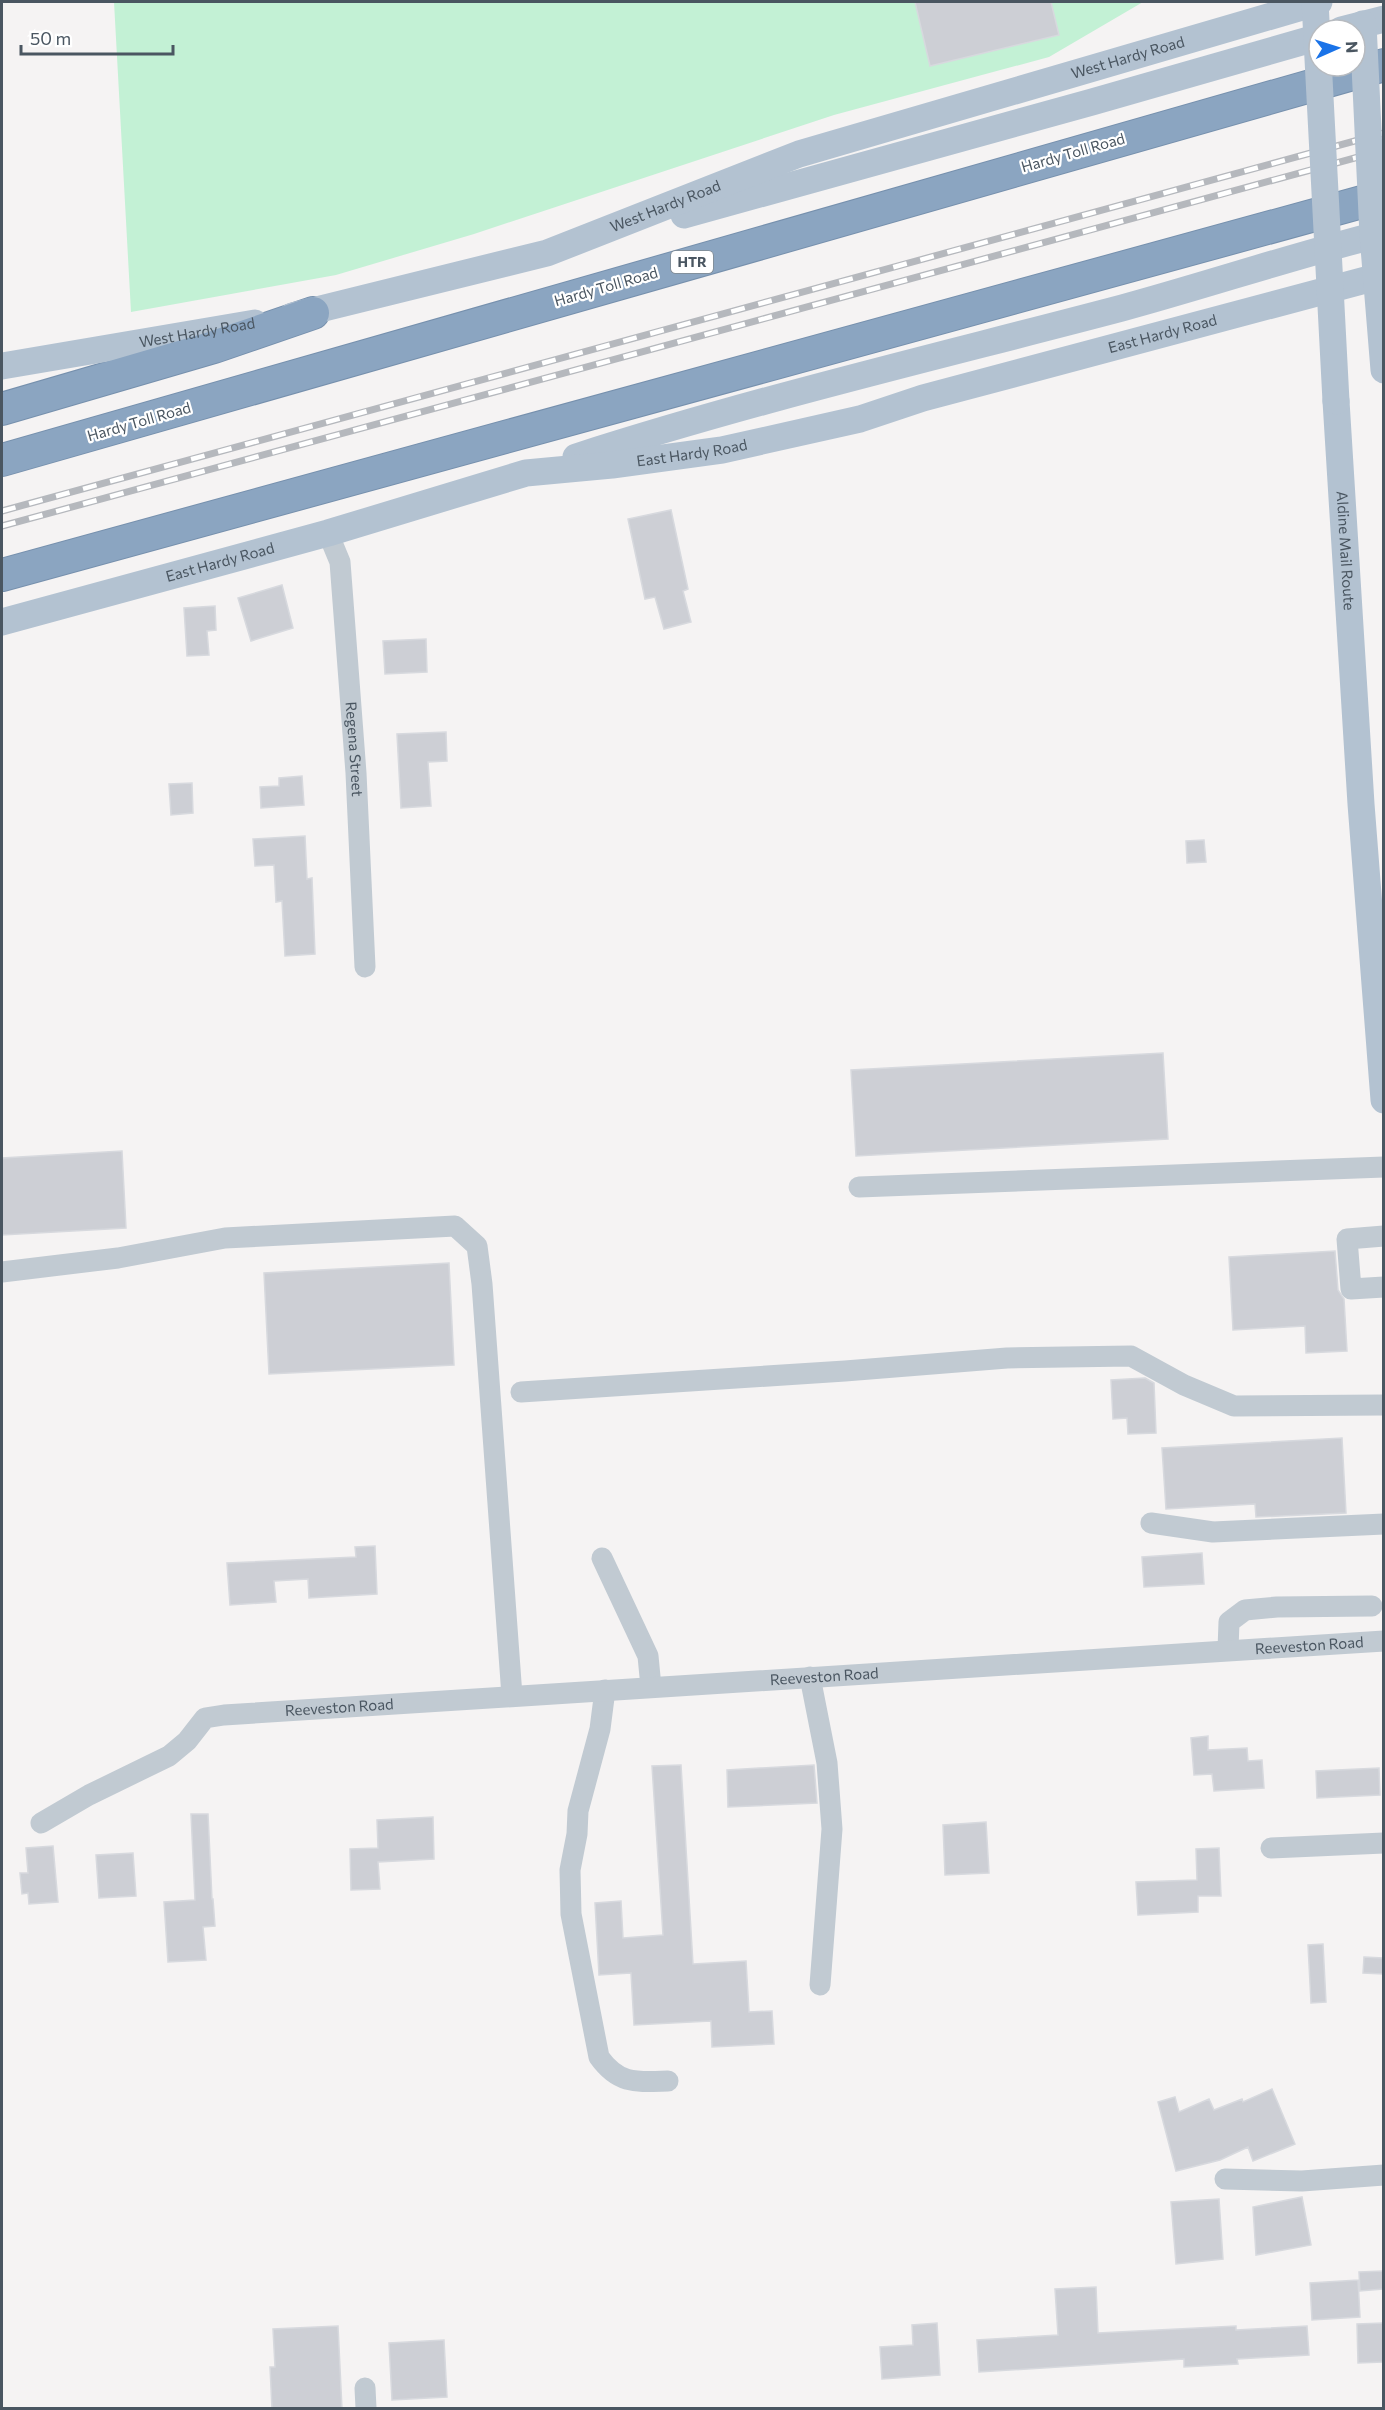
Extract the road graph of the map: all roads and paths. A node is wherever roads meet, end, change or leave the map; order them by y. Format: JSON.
{"nodes":[{"id":1,"x":1317,"y":2,"type":"edge"},
{"id":2,"x":1338,"y":18,"type":"edge"},
{"id":3,"x":1307,"y":37,"type":"edge"},
{"id":4,"x":1383,"y":65,"type":"edge"},
{"id":5,"x":1343,"y":78,"type":"edge"},
{"id":6,"x":1355,"y":78,"type":"edge"},
{"id":7,"x":1383,"y":195,"type":"edge"},
{"id":8,"x":1378,"y":234,"type":"edge"},
{"id":9,"x":1328,"y":249,"type":"junction"},
{"id":10,"x":547,"y":254,"type":"junction"},
{"id":11,"x":1383,"y":275,"type":"edge"},
{"id":12,"x":313,"y":313,"type":"junction"},
{"id":13,"x":2,"y":366,"type":"edge"},
{"id":14,"x":1383,"y":370,"type":"edge"},
{"id":15,"x":2,"y":409,"type":"edge"},
{"id":16,"x":2,"y":460,"type":"edge"},
{"id":17,"x":526,"y":473,"type":"junction"},
{"id":18,"x":328,"y":532,"type":"junction"},
{"id":19,"x":2,"y":575,"type":"edge"},
{"id":20,"x":2,"y":622,"type":"edge"},
{"id":21,"x":1372,"y":803,"type":"edge"},
{"id":22,"x":365,"y":967,"type":"dead end"},
{"id":23,"x":1383,"y":1100,"type":"edge"},
{"id":24,"x":1383,"y":1167,"type":"edge"},
{"id":25,"x":859,"y":1187,"type":"dead end"},
{"id":26,"x":1383,"y":1236,"type":"edge"},
{"id":27,"x":2,"y":1272,"type":"edge"},
{"id":28,"x":1383,"y":1287,"type":"edge"},
{"id":29,"x":520,"y":1392,"type":"dead end"},
{"id":30,"x":1383,"y":1405,"type":"edge"},
{"id":31,"x":1151,"y":1523,"type":"dead end"},
{"id":32,"x":1383,"y":1524,"type":"edge"},
{"id":33,"x":602,"y":1558,"type":"dead end"},
{"id":34,"x":1372,"y":1606,"type":"dead end"},
{"id":35,"x":1383,"y":1641,"type":"edge"},
{"id":36,"x":1228,"y":1649,"type":"junction"},
{"id":37,"x":810,"y":1677,"type":"junction"},
{"id":38,"x":651,"y":1687,"type":"junction"},
{"id":39,"x":605,"y":1690,"type":"junction"},
{"id":40,"x":512,"y":1696,"type":"junction"},
{"id":41,"x":41,"y":1823,"type":"dead end"},
{"id":42,"x":1383,"y":1843,"type":"edge"},
{"id":43,"x":1271,"y":1848,"type":"dead end"},
{"id":44,"x":820,"y":1985,"type":"dead end"},
{"id":45,"x":668,"y":2081,"type":"dead end"},
{"id":46,"x":1383,"y":2175,"type":"edge"},
{"id":47,"x":1225,"y":2179,"type":"dead end"}],
"edges":[{"from":1,"to":2,"type":"main road","name":"Aldine Mail Route","bridge":true},
{"from":1,"to":10,"type":"main road","name":"West Hardy Road"},
{"from":3,"to":10,"type":"main road"},
{"from":4,"to":16,"type":"highway","name":"Hardy Toll Road","number":"HTR"},
{"from":5,"to":9,"type":"main road","name":"Aldine Mail Route","bridge":true},
{"from":6,"to":8,"type":"main road","name":"Aldine Mail Route","bridge":true},
{"from":7,"to":19,"type":"highway"},
{"from":8,"to":9,"type":"main road"},
{"from":8,"to":14,"type":"main road","name":"Aldine Mail Route","bridge":true},
{"from":9,"to":17,"type":"main road"},
{"from":9,"to":21,"type":"main road","name":"Aldine Mail Route","bridge":true},
{"from":10,"to":12,"type":"main road","name":"West Hardy Road"},
{"from":11,"to":17,"type":"main road","name":"East Hardy Road"},
{"from":12,"to":13,"type":"main road","name":"West Hardy Road"},
{"from":12,"to":15,"type":"highway"},
{"from":17,"to":18,"type":"main road","name":"East Hardy Road"},
{"from":18,"to":20,"type":"main road","name":"East Hardy Road"},
{"from":18,"to":22,"type":"street","name":"Regena Street"},
{"from":21,"to":23,"type":"main road","name":"Aldine Mail Route"},
{"from":24,"to":25,"type":"street"},
{"from":26,"to":28,"type":"street"},
{"from":27,"to":40,"type":"street"},
{"from":29,"to":30,"type":"street"},
{"from":31,"to":32,"type":"street"},
{"from":33,"to":38,"type":"street"},
{"from":34,"to":36,"type":"street"},
{"from":35,"to":36,"type":"street","name":"Reeveston Road"},
{"from":36,"to":37,"type":"street","name":"Reeveston Road"},
{"from":37,"to":38,"type":"street","name":"Reeveston Road"},
{"from":37,"to":44,"type":"street"},
{"from":38,"to":39,"type":"street","name":"Reeveston Road"},
{"from":39,"to":40,"type":"street","name":"Reeveston Road"},
{"from":39,"to":45,"type":"street"},
{"from":40,"to":41,"type":"street","name":"Reeveston Road"},
{"from":42,"to":43,"type":"street"},
{"from":46,"to":47,"type":"street"}]}
